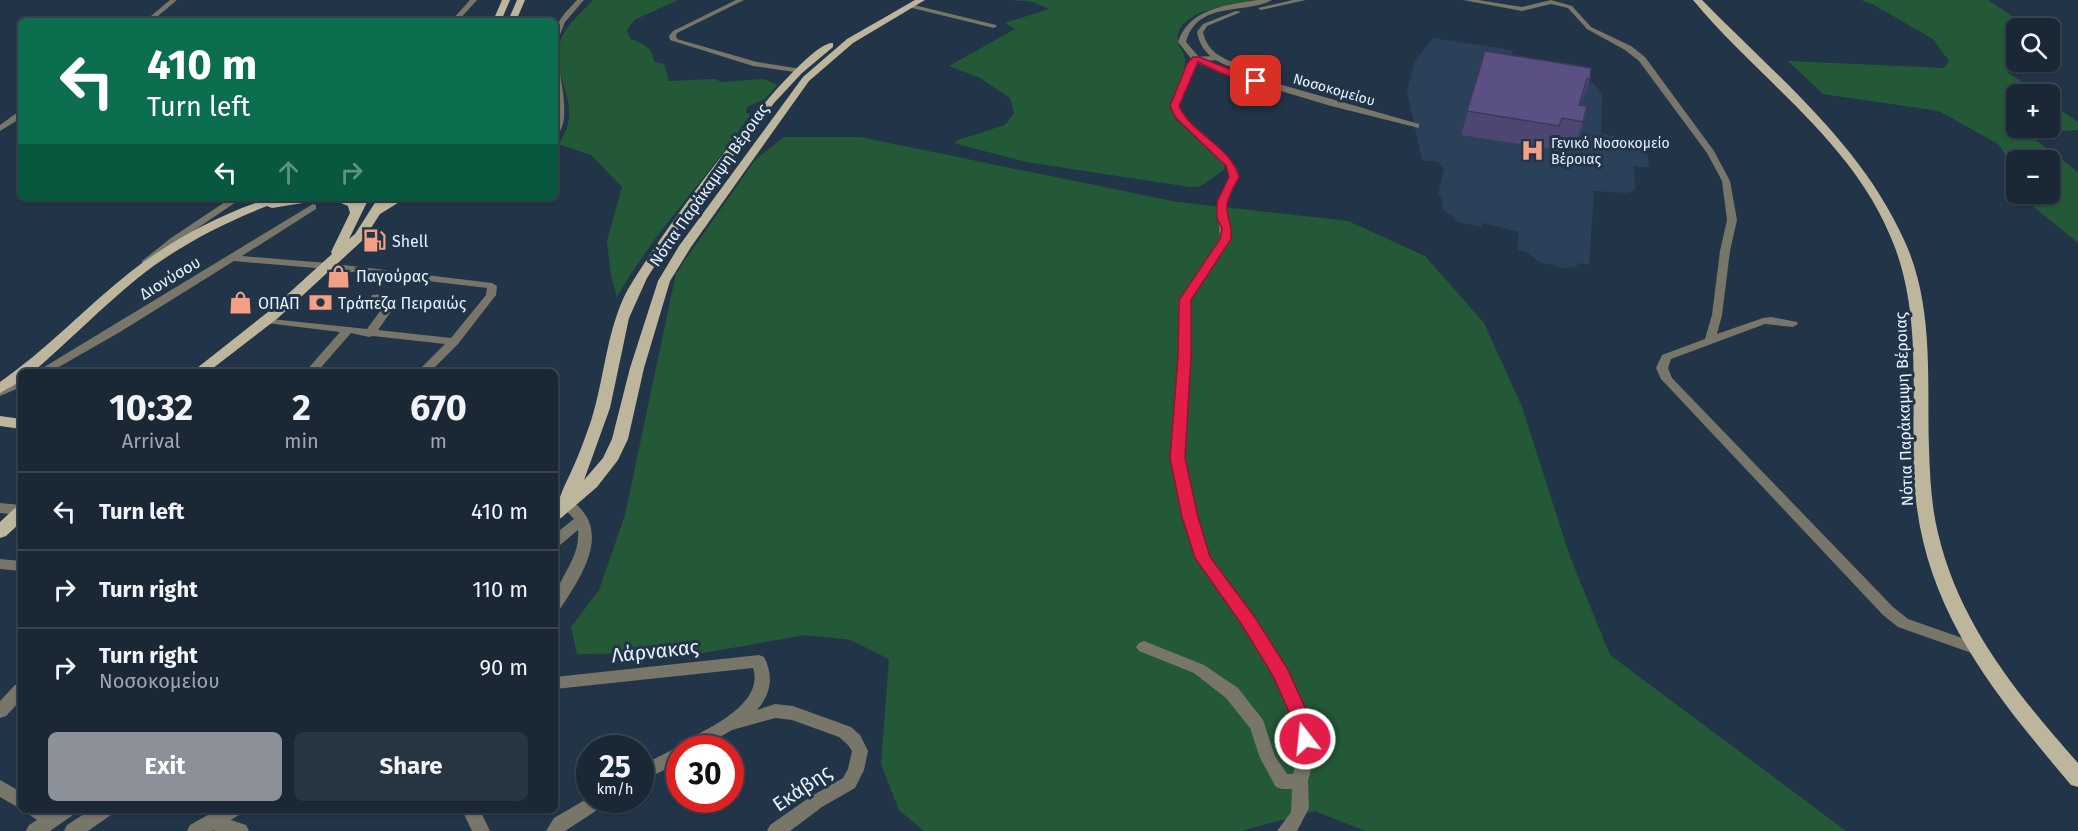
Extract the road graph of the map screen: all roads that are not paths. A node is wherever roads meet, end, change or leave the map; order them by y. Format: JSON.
{"nodes":[{"id":1,"x":174,"y":0,"type":"edge"},
{"id":2,"x":474,"y":0,"type":"edge"},
{"id":3,"x":506,"y":0,"type":"edge"},
{"id":4,"x":521,"y":0,"type":"edge"},
{"id":5,"x":581,"y":0,"type":"edge"},
{"id":6,"x":741,"y":0,"type":"edge"},
{"id":7,"x":1269,"y":0,"type":"edge"},
{"id":8,"x":1303,"y":0,"type":"edge"},
{"id":9,"x":1466,"y":0,"type":"edge"},
{"id":10,"x":1697,"y":0,"type":"edge"},
{"id":11,"x":912,"y":2,"type":"edge"},
{"id":12,"x":152,"y":18,"type":"edge"},
{"id":13,"x":457,"y":18,"type":"edge"},
{"id":14,"x":498,"y":18,"type":"edge"},
{"id":15,"x":513,"y":18,"type":"edge"},
{"id":16,"x":994,"y":26,"type":"dead end"},
{"id":17,"x":558,"y":30,"type":"edge"},
{"id":18,"x":1196,"y":58,"type":"junction"},
{"id":19,"x":1215,"y":58,"type":"junction"},
{"id":20,"x":798,"y":71,"type":"junction"},
{"id":21,"x":558,"y":92,"type":"edge"},
{"id":22,"x":18,"y":116,"type":"edge"},
{"id":23,"x":558,"y":126,"type":"edge"},
{"id":24,"x":0,"y":129,"type":"edge"},
{"id":25,"x":233,"y":201,"type":"edge"},
{"id":26,"x":274,"y":201,"type":"edge"},
{"id":27,"x":344,"y":201,"type":"edge"},
{"id":28,"x":361,"y":201,"type":"edge"},
{"id":29,"x":382,"y":201,"type":"edge"},
{"id":30,"x":395,"y":201,"type":"edge"},
{"id":31,"x":314,"y":202,"type":"edge"},
{"id":32,"x":249,"y":210,"type":"junction"},
{"id":33,"x":377,"y":211,"type":"junction"},
{"id":34,"x":355,"y":212,"type":"junction"},
{"id":35,"x":234,"y":258,"type":"junction"},
{"id":36,"x":331,"y":263,"type":"junction"},
{"id":37,"x":135,"y":274,"type":"junction"},
{"id":38,"x":376,"y":297,"type":"dead end"},
{"id":39,"x":266,"y":320,"type":"junction"},
{"id":40,"x":1793,"y":324,"type":"dead end"},
{"id":41,"x":348,"y":330,"type":"junction"},
{"id":42,"x":369,"y":334,"type":"junction"},
{"id":43,"x":1710,"y":340,"type":"junction"},
{"id":44,"x":454,"y":342,"type":"junction"},
{"id":45,"x":27,"y":369,"type":"edge"},
{"id":46,"x":47,"y":369,"type":"edge"},
{"id":47,"x":203,"y":369,"type":"edge"},
{"id":48,"x":313,"y":369,"type":"edge"},
{"id":49,"x":426,"y":369,"type":"edge"},
{"id":50,"x":18,"y":376,"type":"edge"},
{"id":51,"x":18,"y":384,"type":"edge"},
{"id":52,"x":0,"y":391,"type":"edge"},
{"id":53,"x":0,"y":422,"type":"edge"},
{"id":54,"x":18,"y":424,"type":"edge"},
{"id":55,"x":0,"y":508,"type":"edge"},
{"id":56,"x":560,"y":508,"type":"edge"},
{"id":57,"x":18,"y":511,"type":"edge"},
{"id":58,"x":18,"y":514,"type":"edge"},
{"id":59,"x":582,"y":519,"type":"junction"},
{"id":60,"x":0,"y":532,"type":"edge"},
{"id":61,"x":558,"y":539,"type":"edge"},
{"id":62,"x":0,"y":564,"type":"edge"},
{"id":63,"x":18,"y":566,"type":"edge"},
{"id":64,"x":558,"y":600,"type":"edge"},
{"id":65,"x":1144,"y":647,"type":"dead end"},
{"id":66,"x":1981,"y":651,"type":"junction"},
{"id":67,"x":558,"y":683,"type":"edge"},
{"id":68,"x":18,"y":693,"type":"edge"},
{"id":69,"x":0,"y":711,"type":"edge"},
{"id":70,"x":726,"y":726,"type":"junction"},
{"id":71,"x":710,"y":735,"type":"edge"},
{"id":72,"x":2078,"y":778,"type":"edge"},
{"id":73,"x":1300,"y":782,"type":"junction"},
{"id":74,"x":0,"y":788,"type":"edge"},
{"id":75,"x":18,"y":799,"type":"edge"},
{"id":76,"x":41,"y":813,"type":"edge"},
{"id":77,"x":62,"y":813,"type":"edge"},
{"id":78,"x":100,"y":813,"type":"edge"},
{"id":79,"x":228,"y":813,"type":"edge"},
{"id":80,"x":472,"y":813,"type":"edge"},
{"id":81,"x":578,"y":813,"type":"edge"},
{"id":82,"x":51,"y":819,"type":"junction"},
{"id":83,"x":212,"y":822,"type":"junction"},
{"id":84,"x":35,"y":831,"type":"edge"},
{"id":85,"x":73,"y":831,"type":"edge"},
{"id":86,"x":196,"y":831,"type":"edge"},
{"id":87,"x":240,"y":831,"type":"edge"},
{"id":88,"x":481,"y":831,"type":"edge"},
{"id":89,"x":555,"y":831,"type":"edge"},
{"id":90,"x":776,"y":831,"type":"edge"},
{"id":91,"x":1286,"y":831,"type":"edge"}],
"edges":[{"from":1,"to":12,"type":"street"},
{"from":2,"to":13,"type":"street"},
{"from":3,"to":14,"type":"main road"},
{"from":4,"to":15,"type":"main road"},
{"from":5,"to":17,"type":"street"},
{"from":6,"to":20,"type":"street"},
{"from":7,"to":18,"type":"street"},
{"from":8,"to":19,"type":"street"},
{"from":9,"to":43,"type":"street"},
{"from":10,"to":66,"type":"main road","name":"Νότια Παράκαμψη Βέροιας"},
{"from":11,"to":16,"type":"street"},
{"from":11,"to":20,"type":"main road","name":"Νότια Παράκαμψη Βέροιας"},
{"from":11,"to":56,"type":"main road","name":"Νότια Παράκαμψη Βέροιας"},
{"from":18,"to":19,"type":"street"},
{"from":18,"to":19,"type":"street","name":"Νοσοκομείου"},
{"from":18,"to":73,"type":"street"},
{"from":20,"to":56,"type":"main road","name":"Νότια Παράκαμψη Βέροιας"},
{"from":21,"to":23,"type":"street"},
{"from":22,"to":24,"type":"street"},
{"from":25,"to":37,"type":"street"},
{"from":26,"to":32,"type":"main road"},
{"from":27,"to":34,"type":"main road"},
{"from":28,"to":34,"type":"main road"},
{"from":29,"to":33,"type":"main road"},
{"from":30,"to":33,"type":"main road"},
{"from":31,"to":32,"type":"main road"},
{"from":31,"to":35,"type":"street","name":"Διονύσου"},
{"from":32,"to":37,"type":"main road"},
{"from":33,"to":36,"type":"main road"},
{"from":34,"to":36,"type":"main road"},
{"from":35,"to":36,"type":"street"},
{"from":35,"to":46,"type":"street","name":"Διονύσου"},
{"from":36,"to":39,"type":"main road"},
{"from":36,"to":44,"type":"street"},
{"from":37,"to":45,"type":"main road"},
{"from":38,"to":42,"type":"street"},
{"from":39,"to":41,"type":"street"},
{"from":39,"to":47,"type":"main road"},
{"from":40,"to":43,"type":"street"},
{"from":41,"to":42,"type":"street"},
{"from":41,"to":48,"type":"street"},
{"from":42,"to":44,"type":"street"},
{"from":43,"to":66,"type":"street"},
{"from":44,"to":49,"type":"street"},
{"from":50,"to":52,"type":"main road"},
{"from":51,"to":52,"type":"street"},
{"from":53,"to":54,"type":"main road"},
{"from":55,"to":57,"type":"street"},
{"from":56,"to":59,"type":"street"},
{"from":58,"to":60,"type":"main road"},
{"from":59,"to":61,"type":"street"},
{"from":59,"to":64,"type":"street"},
{"from":62,"to":63,"type":"street"},
{"from":65,"to":73,"type":"street"},
{"from":66,"to":72,"type":"main road","name":"Νότια Παράκαμψη Βέροιας"},
{"from":67,"to":70,"type":"street","name":"Λάρνακας"},
{"from":68,"to":69,"type":"street"},
{"from":70,"to":71,"type":"street"},
{"from":70,"to":90,"type":"street","name":"Εκάβης"},
{"from":73,"to":91,"type":"street"},
{"from":74,"to":75,"type":"street"},
{"from":76,"to":82,"type":"street"},
{"from":77,"to":82,"type":"street"},
{"from":78,"to":85,"type":"street"},
{"from":79,"to":83,"type":"street"},
{"from":80,"to":88,"type":"street"},
{"from":81,"to":89,"type":"street"},
{"from":82,"to":84,"type":"street"},
{"from":83,"to":86,"type":"street"},
{"from":83,"to":87,"type":"street"}]}
